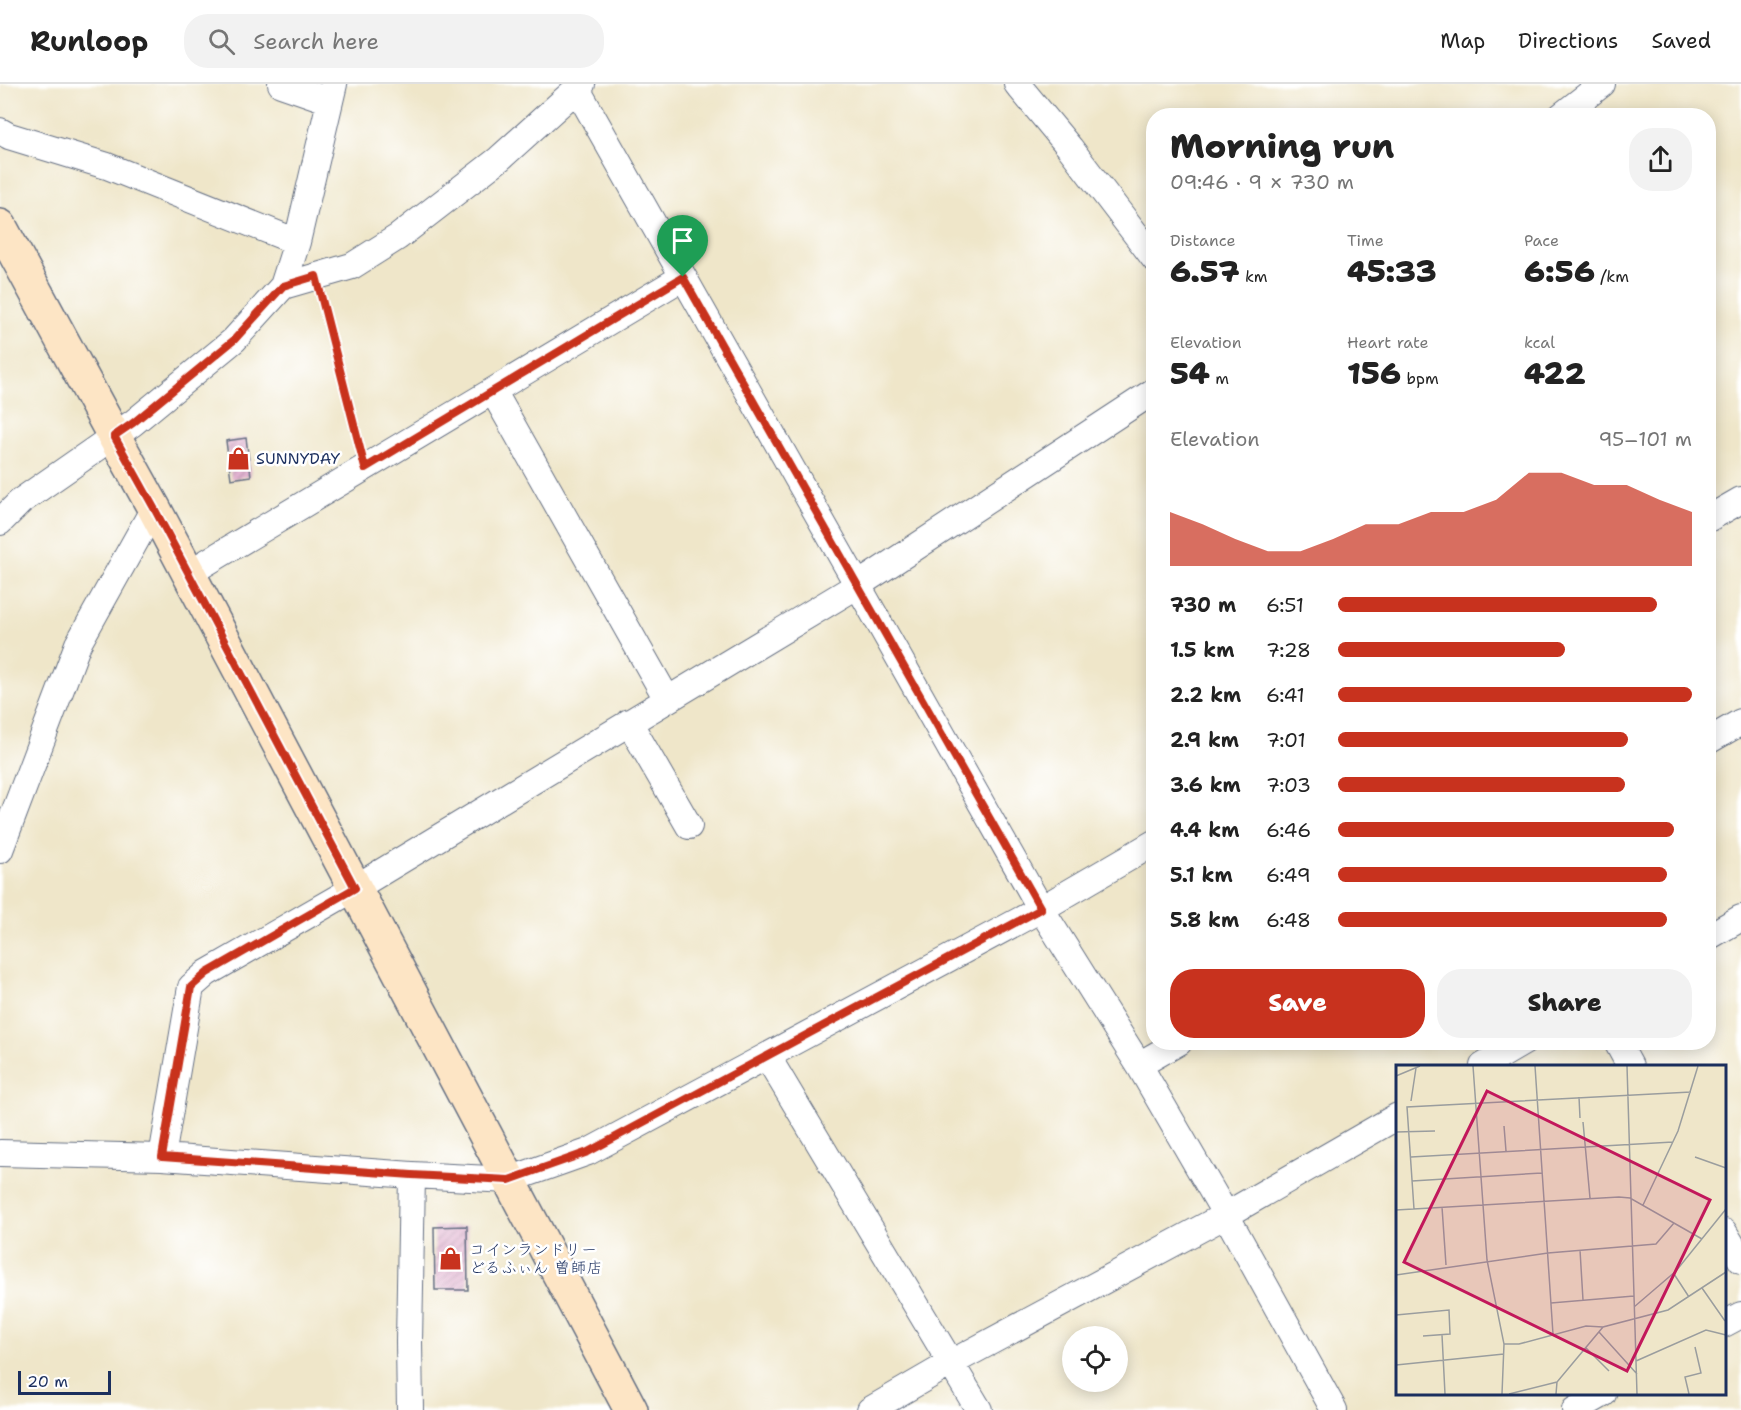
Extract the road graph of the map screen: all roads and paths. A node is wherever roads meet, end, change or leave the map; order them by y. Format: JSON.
{"nodes":[{"id":1,"x":281,"y":84,"type":"edge"},
{"id":2,"x":1017,"y":84,"type":"edge"},
{"id":3,"x":1602,"y":84,"type":"edge"},
{"id":4,"x":580,"y":87,"type":"edge"},
{"id":5,"x":332,"y":92,"type":"edge"},
{"id":6,"x":1571,"y":108,"type":"edge"},
{"id":7,"x":0,"y":131,"type":"edge"},
{"id":8,"x":0,"y":226,"type":"edge"},
{"id":9,"x":297,"y":242,"type":"junction"},
{"id":10,"x":1146,"y":248,"type":"edge"},
{"id":11,"x":316,"y":276,"type":"junction"},
{"id":12,"x":683,"y":277,"type":"junction"},
{"id":13,"x":283,"y":286,"type":"junction"},
{"id":14,"x":493,"y":391,"type":"junction"},
{"id":15,"x":1146,"y":396,"type":"edge"},
{"id":16,"x":114,"y":436,"type":"junction"},
{"id":17,"x":365,"y":468,"type":"junction"},
{"id":18,"x":1741,"y":500,"type":"edge"},
{"id":19,"x":154,"y":508,"type":"junction"},
{"id":20,"x":1716,"y":514,"type":"edge"},
{"id":21,"x":0,"y":522,"type":"edge"},
{"id":22,"x":189,"y":573,"type":"junction"},
{"id":23,"x":858,"y":585,"type":"junction"},
{"id":24,"x":668,"y":699,"type":"junction"},
{"id":25,"x":629,"y":722,"type":"junction"},
{"id":26,"x":1741,"y":722,"type":"edge"},
{"id":27,"x":1716,"y":736,"type":"edge"},
{"id":28,"x":689,"y":826,"type":"dead end"},
{"id":29,"x":2,"y":839,"type":"edge"},
{"id":30,"x":1146,"y":848,"type":"edge"},
{"id":31,"x":355,"y":888,"type":"junction"},
{"id":32,"x":1041,"y":909,"type":"junction"},
{"id":33,"x":1741,"y":918,"type":"edge"},
{"id":34,"x":1716,"y":932,"type":"edge"},
{"id":35,"x":1165,"y":1050,"type":"edge"},
{"id":36,"x":1510,"y":1050,"type":"edge"},
{"id":37,"x":1621,"y":1050,"type":"edge"},
{"id":38,"x":767,"y":1056,"type":"junction"},
{"id":39,"x":1139,"y":1065,"type":"junction"},
{"id":40,"x":1485,"y":1065,"type":"edge"},
{"id":41,"x":1629,"y":1065,"type":"edge"},
{"id":42,"x":1396,"y":1117,"type":"edge"},
{"id":43,"x":0,"y":1154,"type":"edge"},
{"id":44,"x":162,"y":1157,"type":"junction"},
{"id":45,"x":412,"y":1175,"type":"junction"},
{"id":46,"x":509,"y":1180,"type":"junction"},
{"id":47,"x":1226,"y":1215,"type":"junction"},
{"id":48,"x":1726,"y":1234,"type":"edge"},
{"id":49,"x":1741,"y":1260,"type":"edge"},
{"id":50,"x":1741,"y":1315,"type":"edge"},
{"id":51,"x":1726,"y":1323,"type":"edge"},
{"id":52,"x":951,"y":1363,"type":"junction"},
{"id":53,"x":1601,"y":1395,"type":"edge"},
{"id":54,"x":410,"y":1410,"type":"edge"},
{"id":55,"x":631,"y":1410,"type":"edge"},
{"id":56,"x":870,"y":1410,"type":"edge"},
{"id":57,"x":979,"y":1410,"type":"edge"},
{"id":58,"x":1334,"y":1410,"type":"edge"},
{"id":59,"x":1575,"y":1410,"type":"edge"}],
"edges":[{"from":1,"to":5,"type":"street"},
{"from":2,"to":10,"type":"street"},
{"from":3,"to":6,"type":"street"},
{"from":4,"to":11,"type":"street"},
{"from":4,"to":12,"type":"street"},
{"from":5,"to":9,"type":"street"},
{"from":7,"to":9,"type":"street"},
{"from":8,"to":16,"type":"street"},
{"from":9,"to":13,"type":"street"},
{"from":11,"to":13,"type":"street"},
{"from":11,"to":17,"type":"path"},
{"from":12,"to":14,"type":"street"},
{"from":12,"to":23,"type":"street"},
{"from":13,"to":16,"type":"street"},
{"from":14,"to":17,"type":"street"},
{"from":14,"to":24,"type":"street"},
{"from":15,"to":23,"type":"street"},
{"from":16,"to":19,"type":"street"},
{"from":16,"to":21,"type":"street"},
{"from":17,"to":22,"type":"street"},
{"from":18,"to":20,"type":"street"},
{"from":19,"to":22,"type":"street"},
{"from":19,"to":29,"type":"street"},
{"from":22,"to":31,"type":"street"},
{"from":23,"to":24,"type":"street"},
{"from":23,"to":32,"type":"street"},
{"from":24,"to":25,"type":"street"},
{"from":25,"to":28,"type":"street"},
{"from":25,"to":31,"type":"street"},
{"from":26,"to":27,"type":"street"},
{"from":30,"to":32,"type":"street"},
{"from":31,"to":44,"type":"street"},
{"from":31,"to":46,"type":"street"},
{"from":32,"to":38,"type":"street"},
{"from":32,"to":39,"type":"street"},
{"from":33,"to":34,"type":"street"},
{"from":35,"to":39,"type":"street"},
{"from":36,"to":40,"type":"street"},
{"from":37,"to":41,"type":"street"},
{"from":38,"to":46,"type":"street"},
{"from":38,"to":52,"type":"street"},
{"from":39,"to":47,"type":"street"},
{"from":42,"to":47,"type":"street"},
{"from":43,"to":44,"type":"street"},
{"from":44,"to":45,"type":"street"},
{"from":45,"to":46,"type":"street"},
{"from":45,"to":54,"type":"street"},
{"from":46,"to":55,"type":"street"},
{"from":47,"to":52,"type":"street"},
{"from":47,"to":58,"type":"street"},
{"from":48,"to":49,"type":"street"},
{"from":50,"to":51,"type":"street"},
{"from":52,"to":56,"type":"street"},
{"from":52,"to":57,"type":"street"},
{"from":53,"to":59,"type":"street"}]}
